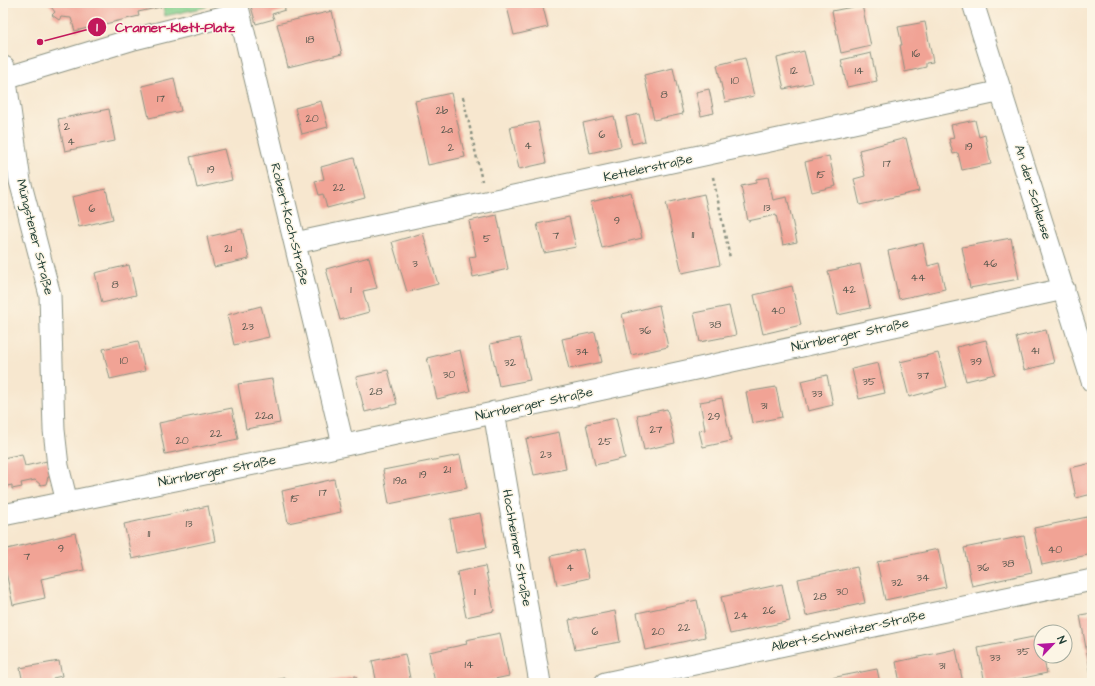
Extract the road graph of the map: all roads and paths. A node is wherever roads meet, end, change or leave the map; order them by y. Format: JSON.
{"nodes":[{"id":1,"x":973,"y":3,"type":"edge"},
{"id":2,"x":238,"y":8,"type":"edge"},
{"id":3,"x":1002,"y":91,"type":"junction"},
{"id":4,"x":463,"y":97,"type":"dead end"},
{"id":5,"x":709,"y":155,"type":"junction"},
{"id":6,"x":486,"y":203,"type":"junction"},
{"id":7,"x":295,"y":243,"type":"junction"},
{"id":8,"x":730,"y":258,"type":"dead end"},
{"id":9,"x":1064,"y":289,"type":"junction"},
{"id":10,"x":1092,"y":381,"type":"edge"},
{"id":11,"x":494,"y":412,"type":"junction"},
{"id":12,"x":343,"y":444,"type":"junction"},
{"id":13,"x":67,"y":502,"type":"junction"},
{"id":14,"x":3,"y":515,"type":"edge"},
{"id":15,"x":1092,"y":580,"type":"edge"},
{"id":16,"x":540,"y":683,"type":"edge"},
{"id":17,"x":605,"y":683,"type":"edge"}],
"edges":[{"from":1,"to":3,"type":"street","name":"An der Schleuse"},
{"from":2,"to":7,"type":"street","name":"Robert-Koch-Straße"},
{"from":2,"to":13,"type":"street","name":"Müngstener Straße"},
{"from":3,"to":5,"type":"street","name":"Kettelerstraße"},
{"from":3,"to":9,"type":"street","name":"An der Schleuse"},
{"from":4,"to":6,"type":"path"},
{"from":5,"to":6,"type":"street","name":"Kettelerstraße"},
{"from":5,"to":8,"type":"path"},
{"from":6,"to":7,"type":"street","name":"Kettelerstraße"},
{"from":7,"to":12,"type":"street","name":"Robert-Koch-Straße"},
{"from":9,"to":10,"type":"street","name":"An der Schleuse"},
{"from":9,"to":11,"type":"street","name":"Nürnberger Straße"},
{"from":11,"to":12,"type":"street","name":"Nürnberger Straße"},
{"from":11,"to":16,"type":"street","name":"Hochheimer Straße"},
{"from":12,"to":13,"type":"street","name":"Nürnberger Straße"},
{"from":13,"to":14,"type":"street","name":"Nürnberger Straße"},
{"from":15,"to":17,"type":"street","name":"Albert-Schweitzer-Straße"}]}
